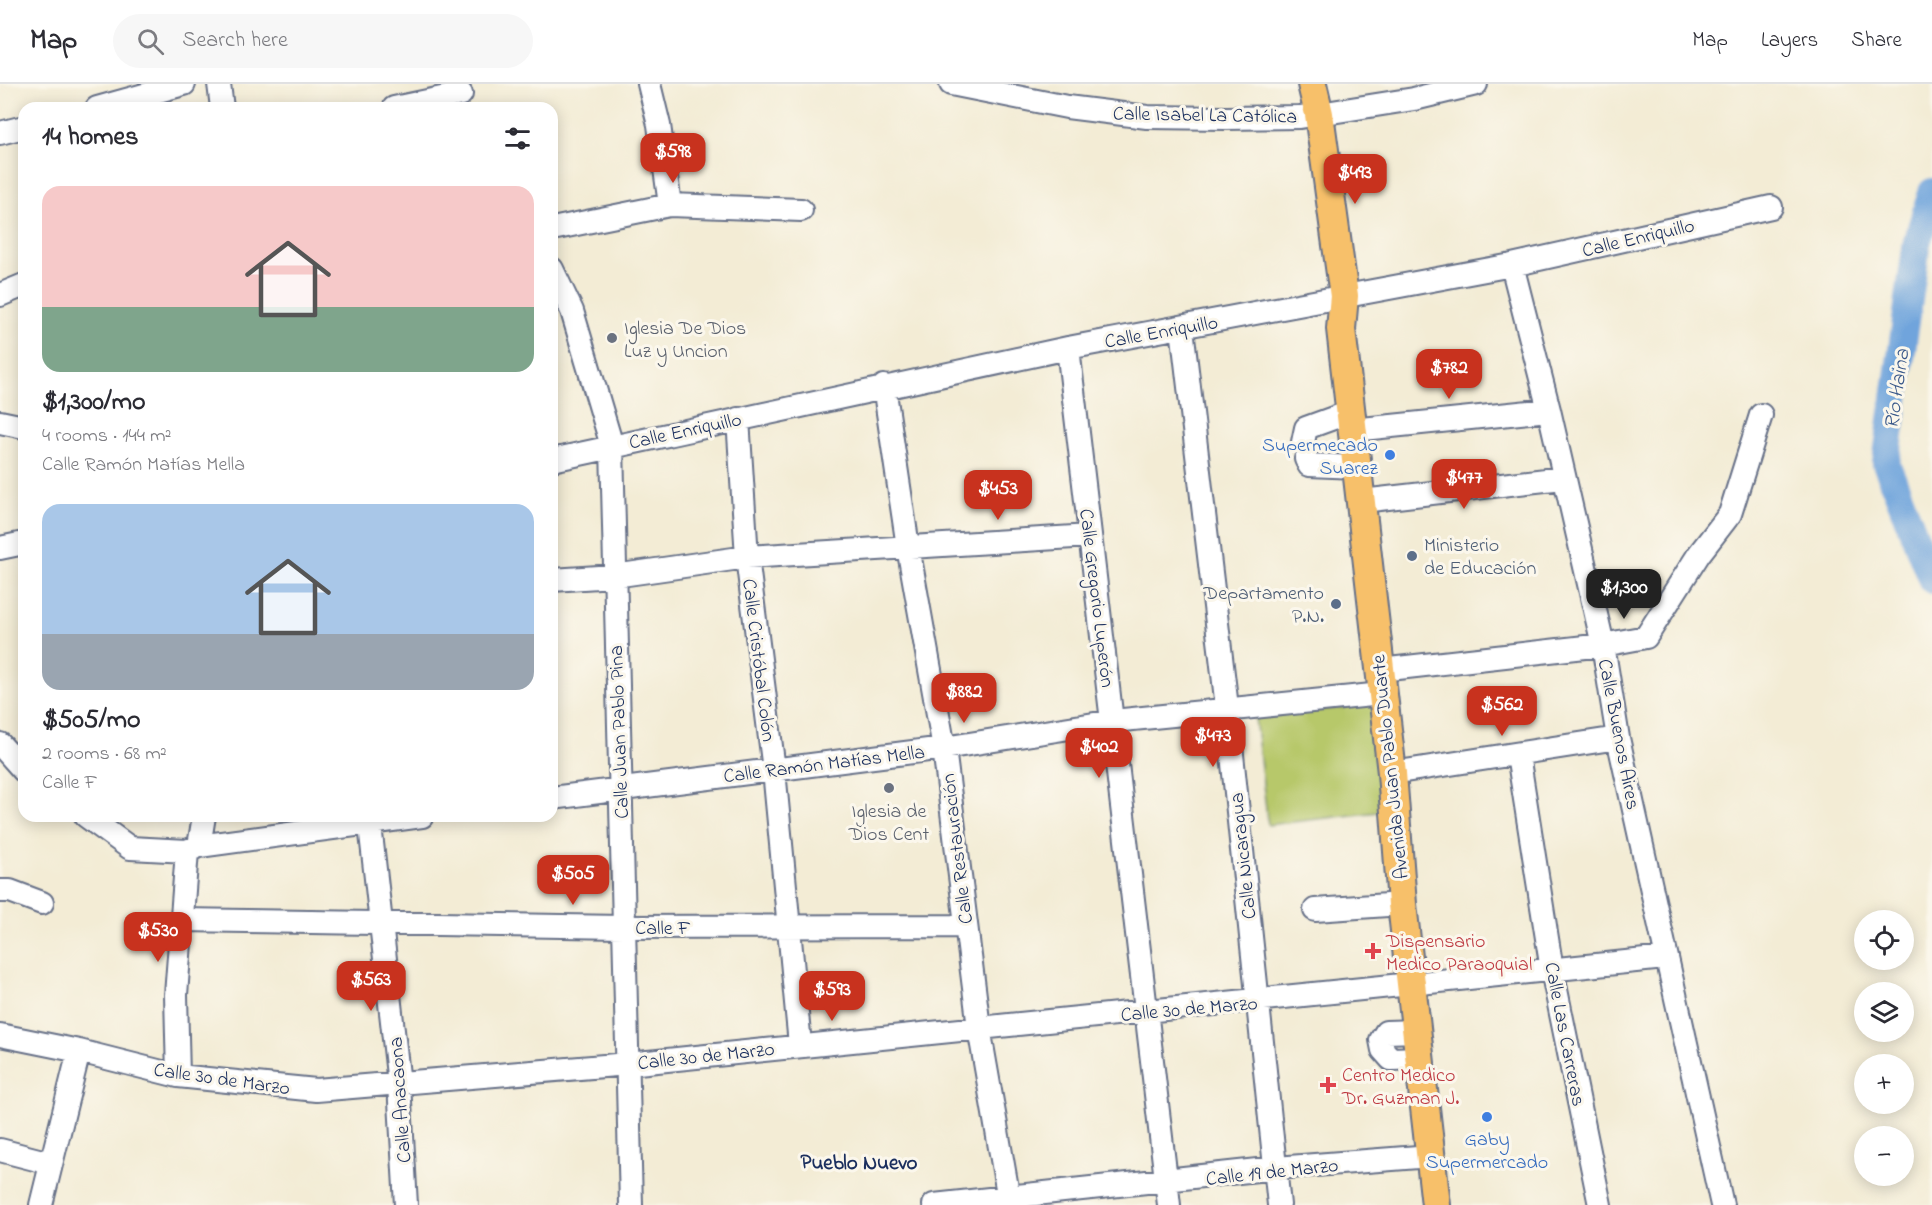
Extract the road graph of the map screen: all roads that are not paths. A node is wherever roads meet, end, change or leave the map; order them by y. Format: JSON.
{"nodes":[{"id":1,"x":184,"y":84,"type":"edge"},
{"id":2,"x":219,"y":84,"type":"edge"},
{"id":3,"x":649,"y":84,"type":"edge"},
{"id":4,"x":951,"y":84,"type":"edge"},
{"id":5,"x":1293,"y":84,"type":"edge"},
{"id":6,"x":1312,"y":84,"type":"edge"},
{"id":7,"x":1476,"y":84,"type":"edge"},
{"id":8,"x":134,"y":91,"type":"edge"},
{"id":9,"x":461,"y":95,"type":"edge"},
{"id":10,"x":110,"y":102,"type":"edge"},
{"id":11,"x":221,"y":102,"type":"edge"},
{"id":12,"x":425,"y":102,"type":"edge"},
{"id":13,"x":1310,"y":116,"type":"junction"},
{"id":14,"x":18,"y":128,"type":"edge"},
{"id":15,"x":0,"y":133,"type":"edge"},
{"id":16,"x":670,"y":205,"type":"junction"},
{"id":17,"x":1771,"y":207,"type":"dead end"},
{"id":18,"x":801,"y":210,"type":"dead end"},
{"id":19,"x":558,"y":228,"type":"edge"},
{"id":20,"x":1512,"y":265,"type":"junction"},
{"id":21,"x":558,"y":282,"type":"edge"},
{"id":22,"x":18,"y":288,"type":"edge"},
{"id":23,"x":0,"y":295,"type":"edge"},
{"id":24,"x":1336,"y":298,"type":"junction"},
{"id":25,"x":1182,"y":328,"type":"junction"},
{"id":26,"x":1068,"y":348,"type":"junction"},
{"id":27,"x":884,"y":386,"type":"junction"},
{"id":28,"x":1549,"y":410,"type":"junction"},
{"id":29,"x":1761,"y":415,"type":"dead end"},
{"id":30,"x":738,"y":418,"type":"junction"},
{"id":31,"x":1351,"y":421,"type":"junction"},
{"id":32,"x":0,"y":422,"type":"edge"},
{"id":33,"x":18,"y":426,"type":"edge"},
{"id":34,"x":612,"y":446,"type":"junction"},
{"id":35,"x":558,"y":459,"type":"edge"},
{"id":36,"x":1356,"y":466,"type":"junction"},
{"id":37,"x":1563,"y":478,"type":"junction"},
{"id":38,"x":1362,"y":501,"type":"junction"},
{"id":39,"x":1090,"y":536,"type":"junction"},
{"id":40,"x":18,"y":544,"type":"edge"},
{"id":41,"x":908,"y":547,"type":"junction"},
{"id":42,"x":0,"y":548,"type":"edge"},
{"id":43,"x":747,"y":557,"type":"junction"},
{"id":44,"x":614,"y":576,"type":"junction"},
{"id":45,"x":558,"y":580,"type":"edge"},
{"id":46,"x":1603,"y":645,"type":"junction"},
{"id":47,"x":1381,"y":682,"type":"junction"},
{"id":48,"x":1227,"y":707,"type":"junction"},
{"id":49,"x":1113,"y":720,"type":"junction"},
{"id":50,"x":1618,"y":738,"type":"junction"},
{"id":51,"x":0,"y":744,"type":"edge"},
{"id":52,"x":944,"y":748,"type":"junction"},
{"id":53,"x":1518,"y":755,"type":"junction"},
{"id":54,"x":18,"y":764,"type":"edge"},
{"id":55,"x":774,"y":770,"type":"junction"},
{"id":56,"x":1392,"y":773,"type":"junction"},
{"id":57,"x":620,"y":788,"type":"junction"},
{"id":58,"x":558,"y":797,"type":"edge"},
{"id":59,"x":94,"y":822,"type":"edge"},
{"id":60,"x":202,"y":822,"type":"edge"},
{"id":61,"x":356,"y":822,"type":"edge"},
{"id":62,"x":369,"y":822,"type":"edge"},
{"id":63,"x":193,"y":848,"type":"junction"},
{"id":64,"x":0,"y":891,"type":"edge"},
{"id":65,"x":42,"y":903,"type":"dead end"},
{"id":66,"x":1402,"y":904,"type":"junction"},
{"id":67,"x":1315,"y":910,"type":"dead end"},
{"id":68,"x":182,"y":920,"type":"junction"},
{"id":69,"x":383,"y":923,"type":"junction"},
{"id":70,"x":964,"y":926,"type":"junction"},
{"id":71,"x":623,"y":927,"type":"junction"},
{"id":72,"x":789,"y":927,"type":"junction"},
{"id":73,"x":1665,"y":958,"type":"junction"},
{"id":74,"x":1552,"y":970,"type":"junction"},
{"id":75,"x":1413,"y":986,"type":"junction"},
{"id":76,"x":1257,"y":1001,"type":"junction"},
{"id":77,"x":1147,"y":1011,"type":"junction"},
{"id":78,"x":979,"y":1028,"type":"junction"},
{"id":79,"x":0,"y":1035,"type":"edge"},
{"id":80,"x":800,"y":1045,"type":"junction"},
{"id":81,"x":79,"y":1051,"type":"junction"},
{"id":82,"x":628,"y":1064,"type":"junction"},
{"id":83,"x":178,"y":1076,"type":"junction"},
{"id":84,"x":399,"y":1084,"type":"junction"},
{"id":85,"x":0,"y":1150,"type":"edge"},
{"id":86,"x":1431,"y":1156,"type":"junction"},
{"id":87,"x":50,"y":1163,"type":"junction"},
{"id":88,"x":1276,"y":1168,"type":"junction"},
{"id":89,"x":1167,"y":1182,"type":"junction"},
{"id":90,"x":1010,"y":1200,"type":"edge"},
{"id":91,"x":41,"y":1205,"type":"edge"},
{"id":92,"x":406,"y":1205,"type":"edge"},
{"id":93,"x":631,"y":1205,"type":"edge"},
{"id":94,"x":934,"y":1205,"type":"edge"},
{"id":95,"x":1169,"y":1205,"type":"edge"},
{"id":96,"x":1279,"y":1205,"type":"edge"},
{"id":97,"x":1436,"y":1205,"type":"edge"},
{"id":98,"x":1600,"y":1205,"type":"edge"},
{"id":99,"x":1722,"y":1205,"type":"edge"}],
"edges":[{"from":1,"to":8,"type":"street"},
{"from":2,"to":11,"type":"street"},
{"from":3,"to":16,"type":"street"},
{"from":4,"to":13,"type":"street","name":"Calle Isabel La Católica"},
{"from":5,"to":13,"type":"main road","name":"Avenida Juan Pablo Duarte"},
{"from":6,"to":13,"type":"main road","name":"Avenida Juan Pablo Duarte"},
{"from":7,"to":13,"type":"street","name":"Calle Isabel La Católica"},
{"from":8,"to":10,"type":"street"},
{"from":9,"to":12,"type":"street"},
{"from":13,"to":24,"type":"main road","name":"Avenida Juan Pablo Duarte"},
{"from":14,"to":15,"type":"street"},
{"from":16,"to":18,"type":"street"},
{"from":16,"to":19,"type":"street"},
{"from":17,"to":20,"type":"street","name":"Calle Enriquillo"},
{"from":20,"to":24,"type":"street","name":"Calle Enriquillo"},
{"from":20,"to":28,"type":"street","name":"Calle Buenos Aires"},
{"from":21,"to":34,"type":"street","name":"Calle Juan Pablo Pina"},
{"from":22,"to":23,"type":"street"},
{"from":24,"to":25,"type":"street","name":"Calle Enriquillo"},
{"from":24,"to":31,"type":"main road","name":"Avenida Juan Pablo Duarte"},
{"from":25,"to":26,"type":"street","name":"Calle Enriquillo"},
{"from":25,"to":48,"type":"street","name":"Calle Nicaragua"},
{"from":26,"to":27,"type":"street","name":"Calle Enriquillo"},
{"from":26,"to":39,"type":"street","name":"Calle Gregorio Luperón"},
{"from":27,"to":30,"type":"street","name":"Calle Enriquillo"},
{"from":27,"to":41,"type":"street","name":"Calle Restauración"},
{"from":28,"to":31,"type":"street"},
{"from":28,"to":37,"type":"street","name":"Calle Buenos Aires"},
{"from":29,"to":46,"type":"street","name":"Calle Ramón Matías Mella"},
{"from":30,"to":34,"type":"street","name":"Calle Enriquillo"},
{"from":30,"to":43,"type":"street","name":"Calle Cristóbal Colón"},
{"from":31,"to":36,"type":"main road","name":"Avenida Juan Pablo Duarte"},
{"from":31,"to":36,"type":"street"},
{"from":32,"to":33,"type":"street"},
{"from":34,"to":35,"type":"street","name":"Calle Enriquillo"},
{"from":34,"to":44,"type":"street","name":"Calle Juan Pablo Pina"},
{"from":36,"to":38,"type":"main road","name":"Avenida Juan Pablo Duarte"},
{"from":37,"to":38,"type":"street"},
{"from":37,"to":46,"type":"street","name":"Calle Buenos Aires"},
{"from":38,"to":47,"type":"main road","name":"Avenida Juan Pablo Duarte"},
{"from":39,"to":41,"type":"street"},
{"from":39,"to":49,"type":"street","name":"Calle Gregorio Luperón"},
{"from":40,"to":42,"type":"street"},
{"from":41,"to":43,"type":"street"},
{"from":41,"to":52,"type":"street","name":"Calle Restauración"},
{"from":43,"to":44,"type":"street"},
{"from":43,"to":55,"type":"street","name":"Calle Cristóbal Colón"},
{"from":44,"to":45,"type":"street"},
{"from":44,"to":57,"type":"street","name":"Calle Juan Pablo Pina"},
{"from":46,"to":47,"type":"street","name":"Calle Ramón Matías Mella"},
{"from":46,"to":50,"type":"street","name":"Calle Buenos Aires"},
{"from":47,"to":48,"type":"street","name":"Calle Ramón Matías Mella"},
{"from":47,"to":56,"type":"main road","name":"Avenida Juan Pablo Duarte"},
{"from":48,"to":49,"type":"street","name":"Calle Ramón Matías Mella"},
{"from":48,"to":76,"type":"street","name":"Calle Nicaragua"},
{"from":49,"to":52,"type":"street","name":"Calle Ramón Matías Mella"},
{"from":49,"to":77,"type":"street","name":"Calle Gregorio Luperón"},
{"from":50,"to":53,"type":"street"},
{"from":50,"to":73,"type":"street","name":"Calle Buenos Aires"},
{"from":51,"to":54,"type":"street"},
{"from":52,"to":55,"type":"street","name":"Calle Ramón Matías Mella"},
{"from":52,"to":70,"type":"street","name":"Calle Restauración"},
{"from":53,"to":56,"type":"street"},
{"from":53,"to":74,"type":"street","name":"Calle Las Carreras"},
{"from":55,"to":57,"type":"street","name":"Calle Ramón Matías Mella"},
{"from":55,"to":72,"type":"street","name":"Calle Cristóbal Colón"},
{"from":56,"to":66,"type":"main road","name":"Avenida Juan Pablo Duarte"},
{"from":57,"to":58,"type":"street","name":"Calle Ramón Matías Mella"},
{"from":57,"to":71,"type":"street","name":"Calle Juan Pablo Pina"},
{"from":59,"to":63,"type":"street"},
{"from":60,"to":63,"type":"street"},
{"from":61,"to":63,"type":"street"},
{"from":62,"to":69,"type":"street","name":"Calle Anacaona"},
{"from":63,"to":68,"type":"street"},
{"from":64,"to":65,"type":"street"},
{"from":66,"to":67,"type":"street"},
{"from":66,"to":75,"type":"main road","name":"Avenida Juan Pablo Duarte"},
{"from":68,"to":69,"type":"street","name":"Calle F"},
{"from":68,"to":83,"type":"street"},
{"from":69,"to":71,"type":"street","name":"Calle F"},
{"from":69,"to":84,"type":"street","name":"Calle Anacaona"},
{"from":70,"to":72,"type":"street","name":"Calle F"},
{"from":70,"to":78,"type":"street","name":"Calle Restauración"},
{"from":71,"to":72,"type":"street","name":"Calle F"},
{"from":71,"to":82,"type":"street","name":"Calle Juan Pablo Pina"},
{"from":72,"to":80,"type":"street","name":"Calle Cristóbal Colón"},
{"from":73,"to":74,"type":"street","name":"Calle 30 de Marzo"},
{"from":73,"to":99,"type":"street","name":"Calle Buenos Aires"},
{"from":74,"to":75,"type":"street","name":"Calle 30 de Marzo"},
{"from":74,"to":98,"type":"street","name":"Calle Las Carreras"},
{"from":75,"to":76,"type":"street","name":"Calle 30 de Marzo"},
{"from":75,"to":86,"type":"main road","name":"Avenida Juan Pablo Duarte"},
{"from":76,"to":77,"type":"street","name":"Calle 30 de Marzo"},
{"from":76,"to":88,"type":"street","name":"Calle Nicaragua"},
{"from":77,"to":78,"type":"street","name":"Calle 30 de Marzo"},
{"from":77,"to":89,"type":"street","name":"Calle Gregorio Luperón"},
{"from":78,"to":80,"type":"street","name":"Calle 30 de Marzo"},
{"from":78,"to":90,"type":"street","name":"Calle Restauración"},
{"from":79,"to":81,"type":"street","name":"Calle 30 de Marzo"},
{"from":80,"to":82,"type":"street","name":"Calle 30 de Marzo"},
{"from":81,"to":83,"type":"street","name":"Calle 30 de Marzo"},
{"from":81,"to":87,"type":"street"},
{"from":82,"to":84,"type":"street","name":"Calle 30 de Marzo"},
{"from":82,"to":93,"type":"street","name":"Calle Juan Pablo Pina"},
{"from":83,"to":84,"type":"street","name":"Calle 30 de Marzo"},
{"from":84,"to":92,"type":"street","name":"Calle Anacaona"},
{"from":85,"to":87,"type":"street"},
{"from":86,"to":88,"type":"street","name":"Calle 19 de Marzo"},
{"from":86,"to":97,"type":"main road","name":"Avenida Juan Pablo Duarte"},
{"from":87,"to":91,"type":"street"},
{"from":88,"to":89,"type":"street","name":"Calle 19 de Marzo"},
{"from":88,"to":96,"type":"street","name":"Calle Nicaragua"},
{"from":89,"to":90,"type":"street","name":"Calle 19 de Marzo"},
{"from":89,"to":95,"type":"street","name":"Calle Gregorio Luperón"},
{"from":90,"to":94,"type":"street","name":"Calle 19 de Marzo"}]}
